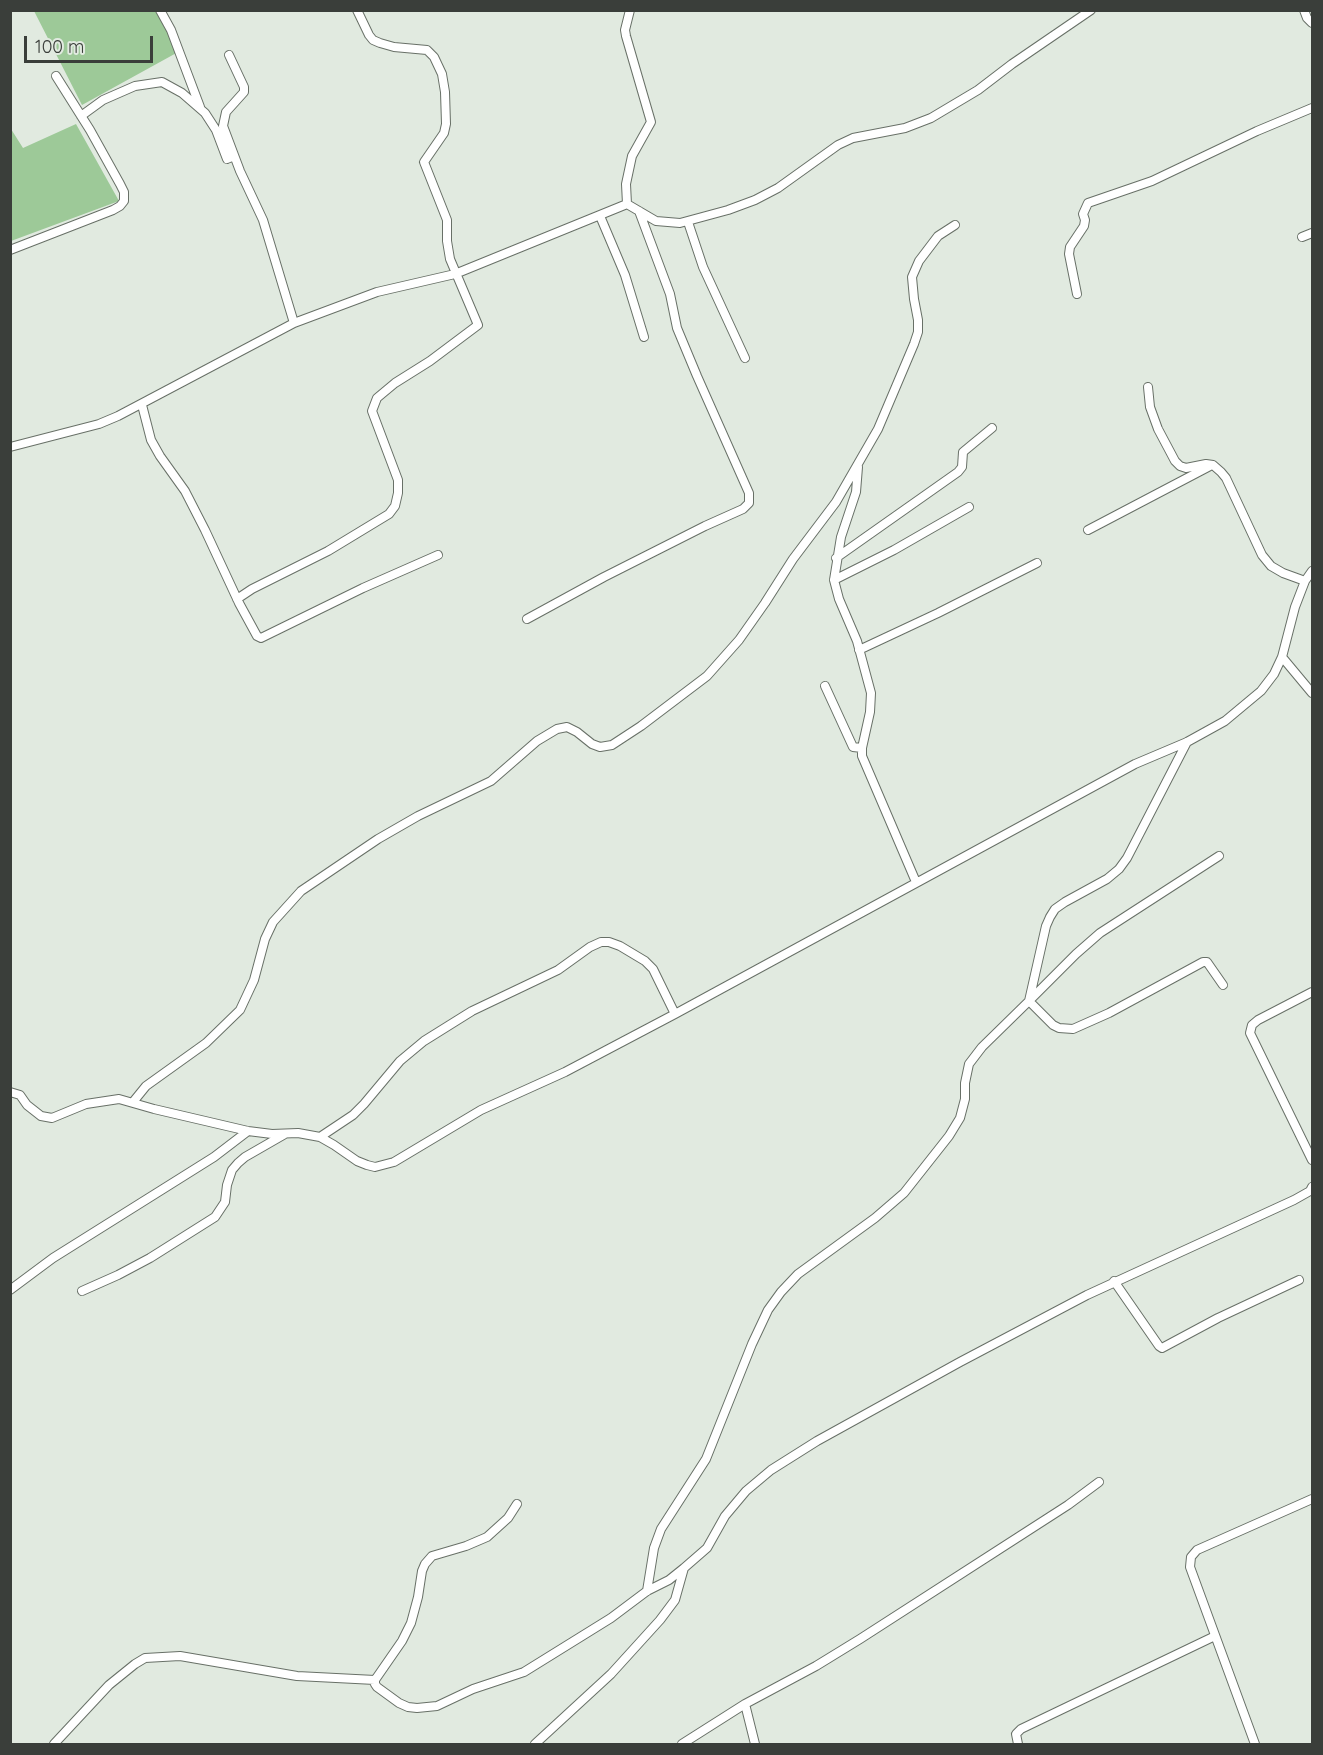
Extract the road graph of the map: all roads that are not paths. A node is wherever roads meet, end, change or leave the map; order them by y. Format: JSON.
{"nodes":[{"id":1,"x":160,"y":10,"type":"edge"},
{"id":2,"x":357,"y":10,"type":"edge"},
{"id":3,"x":630,"y":10,"type":"edge"},
{"id":4,"x":1091,"y":10,"type":"edge"},
{"id":5,"x":1304,"y":10,"type":"edge"},
{"id":6,"x":1312,"y":23,"type":"edge"},
{"id":7,"x":229,"y":55,"type":"dead end"},
{"id":8,"x":56,"y":76,"type":"dead end"},
{"id":9,"x":1312,"y":108,"type":"edge"},
{"id":10,"x":201,"y":110,"type":"junction"},
{"id":11,"x":81,"y":116,"type":"junction"},
{"id":12,"x":234,"y":156,"type":"junction"},
{"id":13,"x":627,"y":204,"type":"junction"},
{"id":14,"x":639,"y":211,"type":"junction"},
{"id":15,"x":600,"y":216,"type":"junction"},
{"id":16,"x":688,"y":222,"type":"junction"},
{"id":17,"x":955,"y":225,"type":"dead end"},
{"id":18,"x":1312,"y":233,"type":"edge"},
{"id":19,"x":1302,"y":237,"type":"dead end"},
{"id":20,"x":10,"y":250,"type":"edge"},
{"id":21,"x":455,"y":274,"type":"junction"},
{"id":22,"x":1077,"y":294,"type":"dead end"},
{"id":23,"x":294,"y":323,"type":"junction"},
{"id":24,"x":644,"y":337,"type":"dead end"},
{"id":25,"x":745,"y":358,"type":"dead end"},
{"id":26,"x":1148,"y":387,"type":"dead end"},
{"id":27,"x":142,"y":405,"type":"junction"},
{"id":28,"x":992,"y":428,"type":"dead end"},
{"id":29,"x":10,"y":447,"type":"edge"},
{"id":30,"x":859,"y":464,"type":"junction"},
{"id":31,"x":1213,"y":465,"type":"junction"},
{"id":32,"x":969,"y":507,"type":"dead end"},
{"id":33,"x":1088,"y":530,"type":"dead end"},
{"id":34,"x":438,"y":555,"type":"dead end"},
{"id":35,"x":836,"y":558,"type":"junction"},
{"id":36,"x":1037,"y":563,"type":"dead end"},
{"id":37,"x":1312,"y":571,"type":"edge"},
{"id":38,"x":834,"y":580,"type":"junction"},
{"id":39,"x":1305,"y":581,"type":"junction"},
{"id":40,"x":237,"y":599,"type":"junction"},
{"id":41,"x":527,"y":619,"type":"dead end"},
{"id":42,"x":859,"y":650,"type":"junction"},
{"id":43,"x":1282,"y":657,"type":"junction"},
{"id":44,"x":825,"y":686,"type":"dead end"},
{"id":45,"x":1312,"y":693,"type":"edge"},
{"id":46,"x":1187,"y":742,"type":"junction"},
{"id":47,"x":862,"y":748,"type":"junction"},
{"id":48,"x":1219,"y":856,"type":"dead end"},
{"id":49,"x":916,"y":882,"type":"junction"},
{"id":50,"x":1223,"y":985,"type":"dead end"},
{"id":51,"x":1312,"y":992,"type":"edge"},
{"id":52,"x":1029,"y":1001,"type":"junction"},
{"id":53,"x":675,"y":1014,"type":"junction"},
{"id":54,"x":10,"y":1092,"type":"edge"},
{"id":55,"x":133,"y":1102,"type":"junction"},
{"id":56,"x":248,"y":1131,"type":"junction"},
{"id":57,"x":285,"y":1134,"type":"junction"},
{"id":58,"x":320,"y":1137,"type":"junction"},
{"id":59,"x":1312,"y":1161,"type":"edge"},
{"id":60,"x":1312,"y":1192,"type":"edge"},
{"id":61,"x":1299,"y":1280,"type":"dead end"},
{"id":62,"x":1114,"y":1281,"type":"junction"},
{"id":63,"x":10,"y":1290,"type":"edge"},
{"id":64,"x":82,"y":1291,"type":"dead end"},
{"id":65,"x":1099,"y":1482,"type":"dead end"},
{"id":66,"x":1312,"y":1499,"type":"edge"},
{"id":67,"x":517,"y":1504,"type":"dead end"},
{"id":68,"x":684,"y":1568,"type":"junction"},
{"id":69,"x":647,"y":1590,"type":"junction"},
{"id":70,"x":1215,"y":1636,"type":"junction"},
{"id":71,"x":375,"y":1680,"type":"junction"},
{"id":72,"x":745,"y":1704,"type":"junction"},
{"id":73,"x":54,"y":1744,"type":"edge"},
{"id":74,"x":535,"y":1744,"type":"edge"},
{"id":75,"x":682,"y":1744,"type":"edge"},
{"id":76,"x":755,"y":1744,"type":"edge"},
{"id":77,"x":1018,"y":1744,"type":"edge"},
{"id":78,"x":1255,"y":1744,"type":"edge"}],
"edges":[{"from":1,"to":10,"type":"street"},
{"from":2,"to":21,"type":"street"},
{"from":3,"to":13,"type":"street"},
{"from":4,"to":16,"type":"street"},
{"from":5,"to":6,"type":"street"},
{"from":7,"to":12,"type":"street"},
{"from":8,"to":11,"type":"street"},
{"from":9,"to":22,"type":"street"},
{"from":10,"to":11,"type":"street"},
{"from":10,"to":12,"type":"street"},
{"from":11,"to":20,"type":"street"},
{"from":12,"to":23,"type":"street"},
{"from":13,"to":14,"type":"street"},
{"from":13,"to":15,"type":"street"},
{"from":14,"to":16,"type":"street"},
{"from":14,"to":41,"type":"street"},
{"from":15,"to":21,"type":"street"},
{"from":15,"to":24,"type":"street"},
{"from":16,"to":25,"type":"street"},
{"from":17,"to":30,"type":"street"},
{"from":18,"to":19,"type":"street"},
{"from":21,"to":23,"type":"street"},
{"from":21,"to":40,"type":"street"},
{"from":23,"to":27,"type":"street"},
{"from":26,"to":31,"type":"street"},
{"from":27,"to":29,"type":"street"},
{"from":27,"to":40,"type":"street"},
{"from":28,"to":35,"type":"street"},
{"from":30,"to":35,"type":"street"},
{"from":30,"to":55,"type":"street"},
{"from":31,"to":33,"type":"street"},
{"from":31,"to":39,"type":"street"},
{"from":32,"to":38,"type":"street"},
{"from":34,"to":40,"type":"street"},
{"from":35,"to":38,"type":"street"},
{"from":36,"to":42,"type":"street"},
{"from":37,"to":39,"type":"street"},
{"from":38,"to":42,"type":"street"},
{"from":39,"to":43,"type":"street"},
{"from":42,"to":47,"type":"street"},
{"from":43,"to":45,"type":"street"},
{"from":43,"to":46,"type":"street"},
{"from":44,"to":47,"type":"street"},
{"from":46,"to":49,"type":"street"},
{"from":46,"to":52,"type":"street"},
{"from":47,"to":49,"type":"street"},
{"from":48,"to":52,"type":"street"},
{"from":49,"to":53,"type":"street"},
{"from":50,"to":52,"type":"street"},
{"from":51,"to":59,"type":"street"},
{"from":52,"to":69,"type":"street"},
{"from":53,"to":58,"type":"street"},
{"from":53,"to":58,"type":"street"},
{"from":54,"to":55,"type":"street"},
{"from":55,"to":56,"type":"street"},
{"from":56,"to":57,"type":"street"},
{"from":56,"to":63,"type":"street"},
{"from":57,"to":58,"type":"street"},
{"from":57,"to":64,"type":"street"},
{"from":60,"to":62,"type":"street"},
{"from":61,"to":62,"type":"street"},
{"from":62,"to":68,"type":"street"},
{"from":65,"to":72,"type":"street"},
{"from":66,"to":70,"type":"street"},
{"from":67,"to":71,"type":"street"},
{"from":68,"to":69,"type":"street"},
{"from":68,"to":74,"type":"street"},
{"from":69,"to":71,"type":"street"},
{"from":70,"to":77,"type":"street"},
{"from":70,"to":78,"type":"street"},
{"from":71,"to":73,"type":"street"},
{"from":72,"to":75,"type":"street"},
{"from":72,"to":76,"type":"street"}]}
